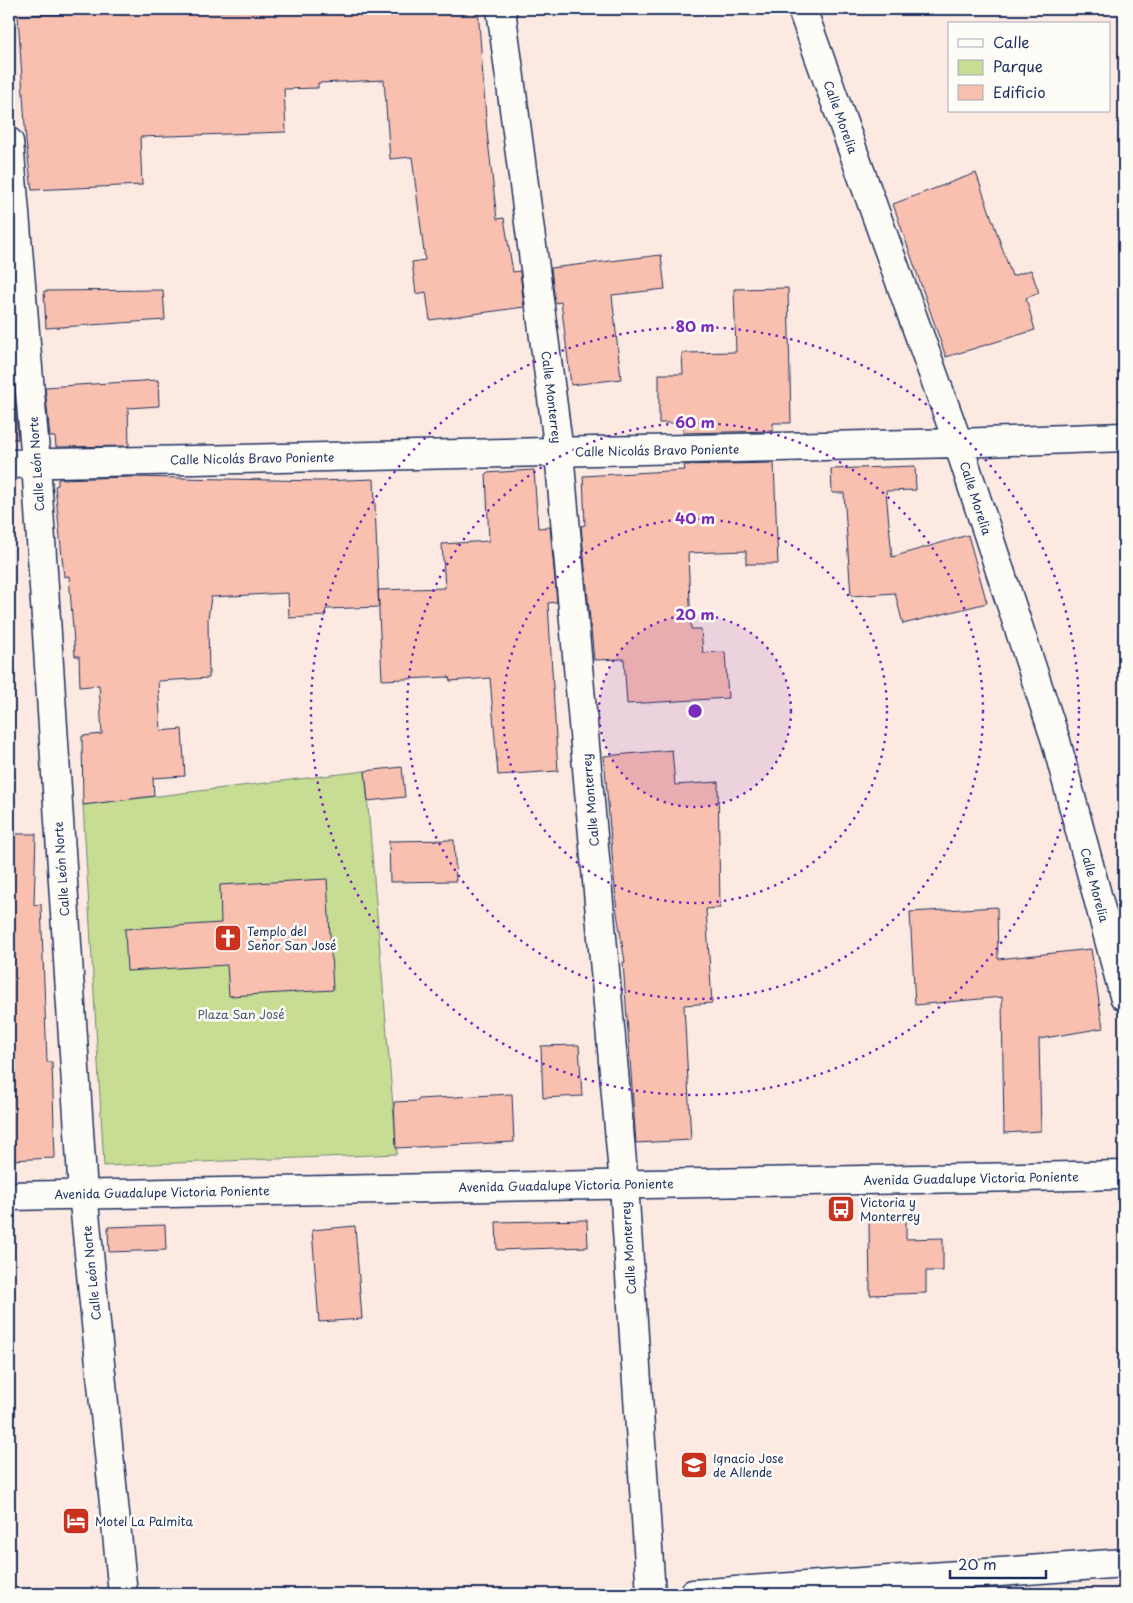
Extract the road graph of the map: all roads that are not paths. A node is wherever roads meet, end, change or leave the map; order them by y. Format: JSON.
{"nodes":[{"id":1,"x":501,"y":9,"type":"edge"},
{"id":2,"x":802,"y":9,"type":"edge"},
{"id":3,"x":9,"y":142,"type":"edge"},
{"id":4,"x":1124,"y":437,"type":"edge"},
{"id":5,"x":958,"y":443,"type":"junction"},
{"id":6,"x":559,"y":452,"type":"junction"},
{"id":7,"x":36,"y":463,"type":"junction"},
{"id":8,"x":9,"y":464,"type":"edge"},
{"id":9,"x":1124,"y":996,"type":"edge"},
{"id":10,"x":1124,"y":1175,"type":"edge"},
{"id":11,"x":624,"y":1185,"type":"junction"},
{"id":12,"x":83,"y":1193,"type":"junction"},
{"id":13,"x":9,"y":1196,"type":"edge"},
{"id":14,"x":1124,"y":1563,"type":"edge"},
{"id":15,"x":123,"y":1594,"type":"edge"},
{"id":16,"x":651,"y":1594,"type":"edge"},
{"id":17,"x":693,"y":1594,"type":"edge"}],
"edges":[{"from":1,"to":6,"type":"street","name":"Calle Monterrey"},
{"from":2,"to":5,"type":"street","name":"Calle Morelia"},
{"from":3,"to":7,"type":"street","name":"Calle León Norte"},
{"from":4,"to":5,"type":"street","name":"Calle Nicolás Bravo Poniente"},
{"from":5,"to":6,"type":"street","name":"Calle Nicolás Bravo Poniente"},
{"from":5,"to":9,"type":"street","name":"Calle Morelia"},
{"from":6,"to":7,"type":"street","name":"Calle Nicolás Bravo Poniente"},
{"from":6,"to":11,"type":"street","name":"Calle Monterrey"},
{"from":7,"to":8,"type":"street","name":"Calle Nicolás Bravo Poniente"},
{"from":7,"to":12,"type":"street","name":"Calle León Norte"},
{"from":10,"to":11,"type":"street","name":"Avenida Guadalupe Victoria Poniente"},
{"from":11,"to":12,"type":"street","name":"Avenida Guadalupe Victoria Poniente"},
{"from":11,"to":16,"type":"street","name":"Calle Monterrey"},
{"from":12,"to":13,"type":"street","name":"Avenida Guadalupe Victoria Poniente"},
{"from":12,"to":15,"type":"street","name":"Calle León Norte"},
{"from":14,"to":17,"type":"street"}]}
